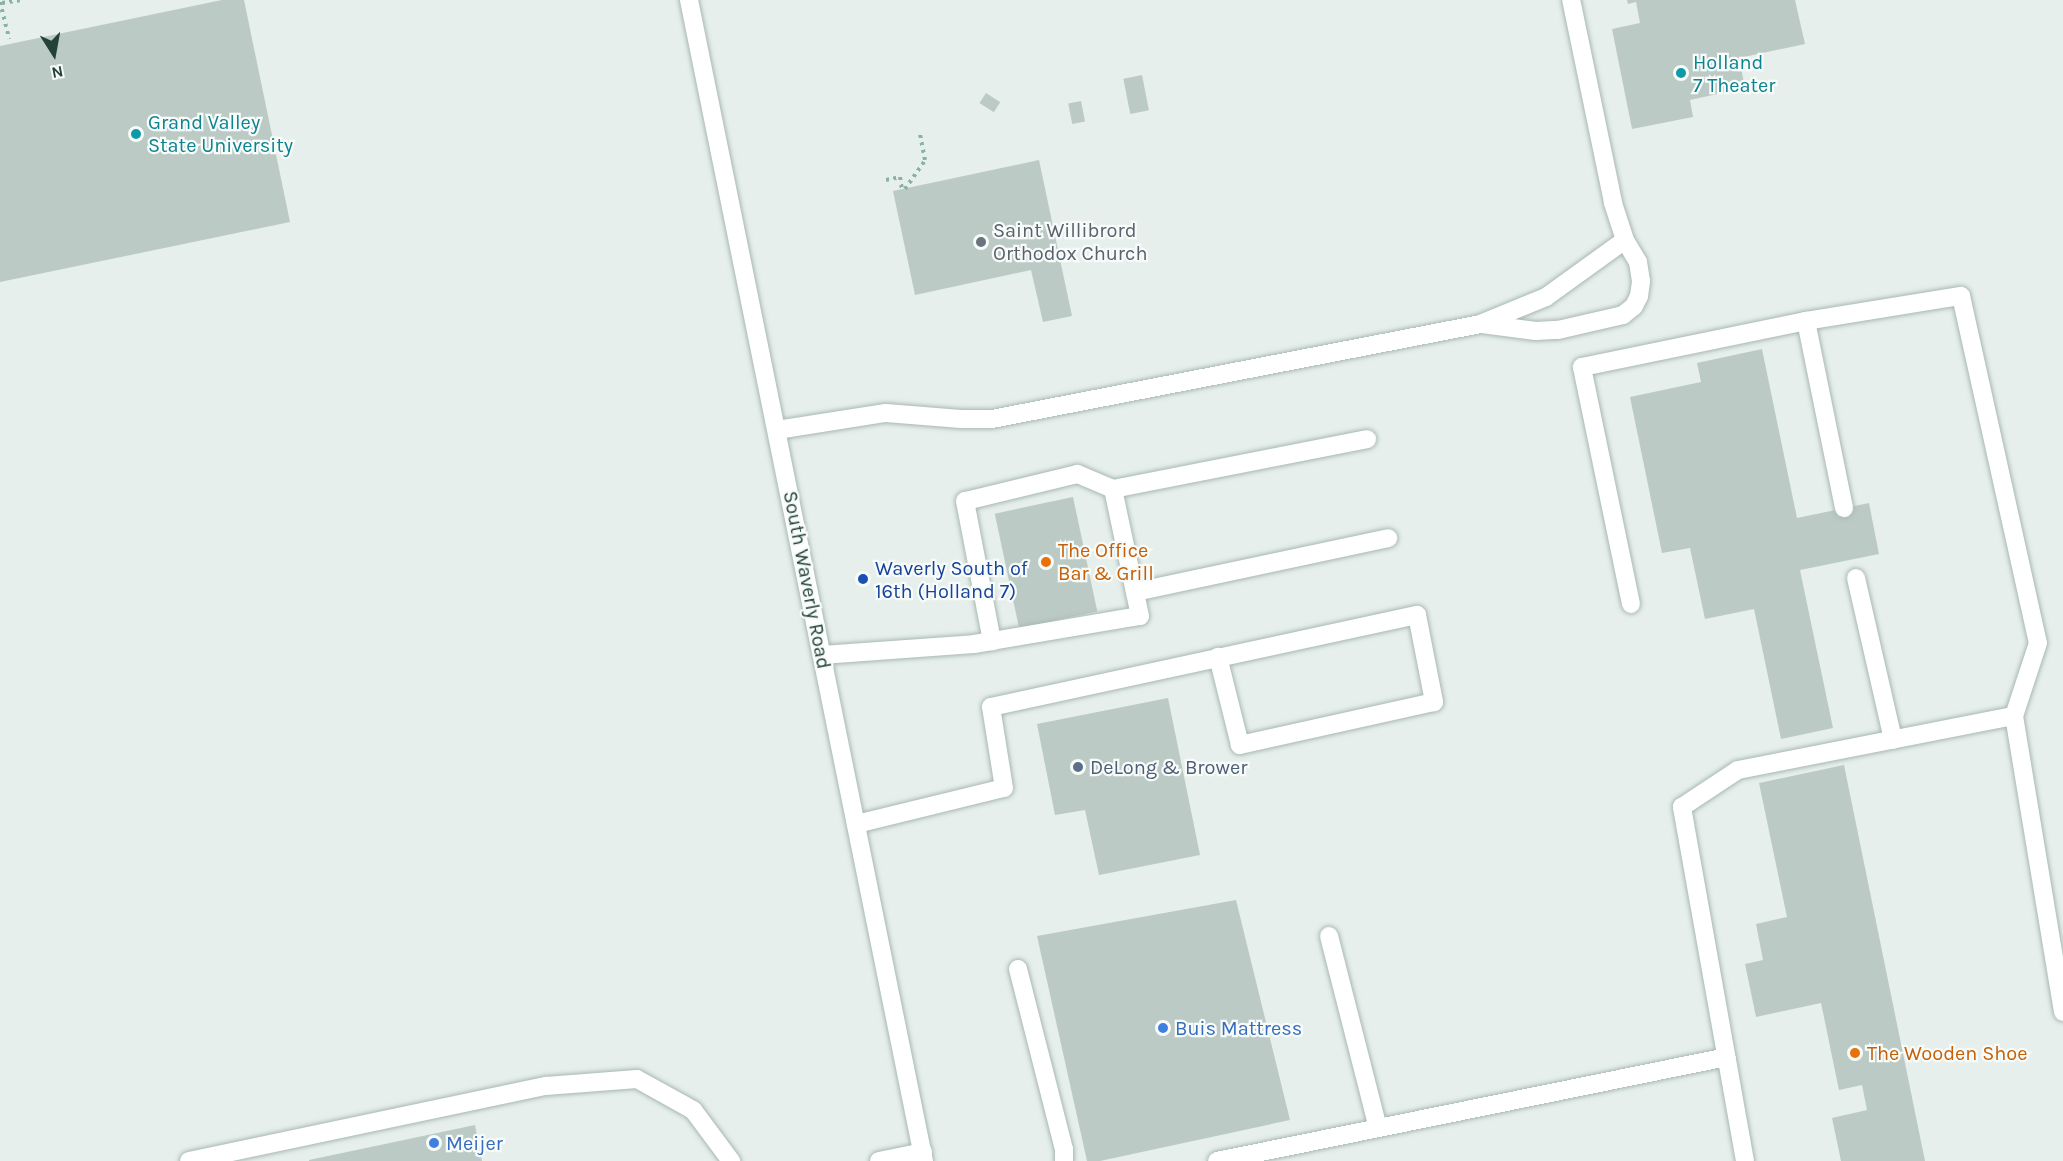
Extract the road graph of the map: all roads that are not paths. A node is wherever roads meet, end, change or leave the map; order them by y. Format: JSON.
{"nodes":[{"id":1,"x":689,"y":0,"type":"edge"},
{"id":2,"x":1571,"y":0,"type":"edge"},
{"id":3,"x":1624,"y":240,"type":"junction"},
{"id":4,"x":1806,"y":321,"type":"junction"},
{"id":5,"x":1480,"y":324,"type":"junction"},
{"id":6,"x":777,"y":430,"type":"junction"},
{"id":7,"x":1367,"y":440,"type":"dead end"},
{"id":8,"x":1113,"y":489,"type":"junction"},
{"id":9,"x":1844,"y":508,"type":"dead end"},
{"id":10,"x":1388,"y":538,"type":"dead end"},
{"id":11,"x":1856,"y":578,"type":"dead end"},
{"id":12,"x":1135,"y":592,"type":"junction"},
{"id":13,"x":1630,"y":604,"type":"dead end"},
{"id":14,"x":992,"y":641,"type":"junction"},
{"id":15,"x":822,"y":655,"type":"junction"},
{"id":16,"x":1218,"y":657,"type":"junction"},
{"id":17,"x":2014,"y":716,"type":"junction"},
{"id":18,"x":1893,"y":740,"type":"junction"},
{"id":19,"x":856,"y":824,"type":"junction"},
{"id":20,"x":1329,"y":936,"type":"dead end"},
{"id":21,"x":1018,"y":969,"type":"dead end"},
{"id":22,"x":2063,"y":1011,"type":"edge"},
{"id":23,"x":1727,"y":1057,"type":"junction"},
{"id":24,"x":1378,"y":1128,"type":"junction"},
{"id":25,"x":924,"y":1157,"type":"edge"},
{"id":26,"x":189,"y":1161,"type":"edge"},
{"id":27,"x":731,"y":1161,"type":"edge"},
{"id":28,"x":879,"y":1161,"type":"edge"},
{"id":29,"x":1064,"y":1161,"type":"edge"},
{"id":30,"x":1216,"y":1161,"type":"edge"},
{"id":31,"x":1745,"y":1161,"type":"edge"}],
"edges":[{"from":1,"to":6,"type":"main road","name":"South Waverly Road"},
{"from":2,"to":3,"type":"main road"},
{"from":3,"to":5,"type":"main road"},
{"from":3,"to":5,"type":"main road"},
{"from":4,"to":9,"type":"main road"},
{"from":4,"to":13,"type":"main road"},
{"from":4,"to":17,"type":"main road"},
{"from":5,"to":6,"type":"main road"},
{"from":6,"to":15,"type":"main road","name":"South Waverly Road"},
{"from":7,"to":8,"type":"main road"},
{"from":8,"to":12,"type":"main road"},
{"from":8,"to":14,"type":"main road"},
{"from":10,"to":12,"type":"main road"},
{"from":11,"to":18,"type":"main road"},
{"from":12,"to":14,"type":"main road"},
{"from":14,"to":15,"type":"main road"},
{"from":15,"to":19,"type":"main road","name":"South Waverly Road"},
{"from":16,"to":16,"type":"main road"},
{"from":16,"to":19,"type":"main road"},
{"from":17,"to":18,"type":"main road"},
{"from":17,"to":22,"type":"main road"},
{"from":18,"to":23,"type":"main road"},
{"from":19,"to":25,"type":"main road","name":"South Waverly Road"},
{"from":20,"to":24,"type":"main road"},
{"from":21,"to":29,"type":"main road"},
{"from":23,"to":24,"type":"main road"},
{"from":23,"to":31,"type":"main road"},
{"from":24,"to":30,"type":"main road"},
{"from":25,"to":28,"type":"main road"},
{"from":26,"to":27,"type":"main road"}]}
